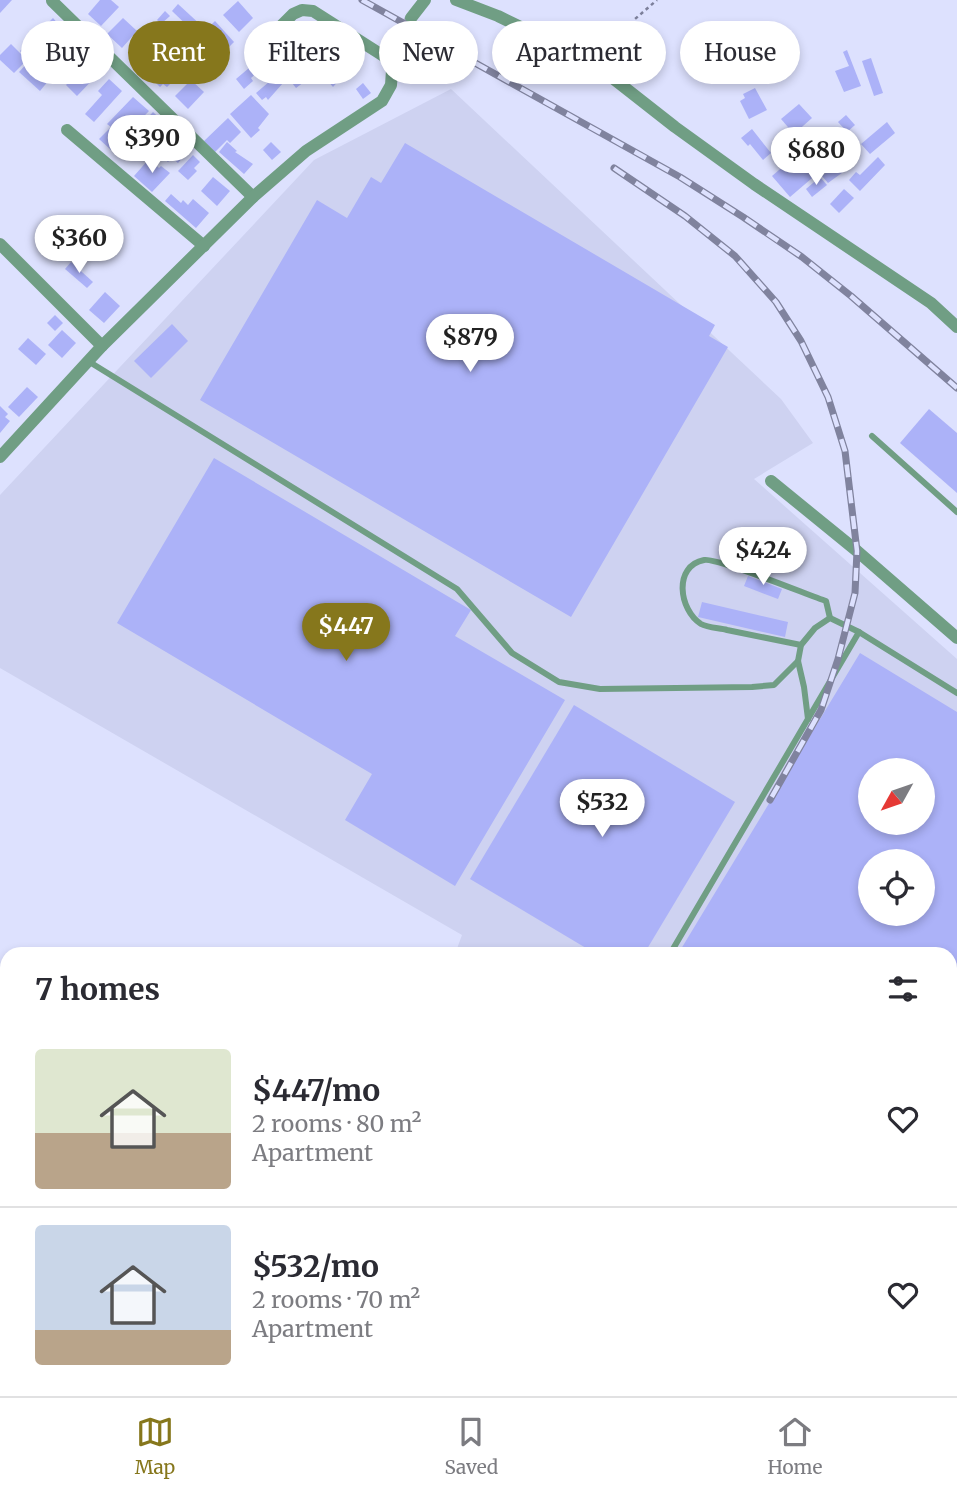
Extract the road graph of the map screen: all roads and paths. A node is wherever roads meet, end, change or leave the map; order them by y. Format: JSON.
{"nodes":[{"id":1,"x":425,"y":0,"type":"edge"},
{"id":2,"x":456,"y":0,"type":"edge"},
{"id":3,"x":657,"y":0,"type":"edge"},
{"id":4,"x":51,"y":1,"type":"edge"},
{"id":5,"x":411,"y":18,"type":"tunnel mouth"},
{"id":6,"x":286,"y":21,"type":"edge"},
{"id":7,"x":329,"y":21,"type":"edge"},
{"id":8,"x":508,"y":21,"type":"edge"},
{"id":9,"x":634,"y":21,"type":"edge"},
{"id":10,"x":391,"y":84,"type":"edge"},
{"id":11,"x":620,"y":84,"type":"edge"},
{"id":12,"x":67,"y":130,"type":"dead end"},
{"id":13,"x":253,"y":197,"type":"junction"},
{"id":14,"x":0,"y":244,"type":"edge"},
{"id":15,"x":204,"y":246,"type":"junction"},
{"id":16,"x":957,"y":327,"type":"edge"},
{"id":17,"x":102,"y":346,"type":"junction"},
{"id":18,"x":89,"y":361,"type":"junction"},
{"id":19,"x":872,"y":436,"type":"dead end"},
{"id":20,"x":0,"y":457,"type":"edge"},
{"id":21,"x":771,"y":481,"type":"dead end"},
{"id":22,"x":957,"y":512,"type":"edge"},
{"id":23,"x":830,"y":618,"type":"junction"},
{"id":24,"x":859,"y":632,"type":"junction"},
{"id":25,"x":957,"y":638,"type":"edge"},
{"id":26,"x":801,"y":645,"type":"junction"},
{"id":27,"x":798,"y":661,"type":"junction"},
{"id":28,"x":957,"y":693,"type":"edge"},
{"id":29,"x":808,"y":721,"type":"junction"},
{"id":30,"x":674,"y":947,"type":"edge"}],
"edges":[{"from":1,"to":5,"type":"street"},
{"from":2,"to":8,"type":"street"},
{"from":3,"to":9,"type":"path"},
{"from":4,"to":13,"type":"street"},
{"from":6,"to":7,"type":"street"},
{"from":10,"to":13,"type":"street"},
{"from":11,"to":16,"type":"street"},
{"from":12,"to":15,"type":"street"},
{"from":13,"to":15,"type":"street"},
{"from":14,"to":17,"type":"street"},
{"from":15,"to":17,"type":"street"},
{"from":17,"to":18,"type":"street"},
{"from":18,"to":20,"type":"street"},
{"from":18,"to":27,"type":"lane"},
{"from":19,"to":22,"type":"lane"},
{"from":21,"to":25,"type":"street"},
{"from":23,"to":24,"type":"lane"},
{"from":23,"to":26,"type":"lane"},
{"from":23,"to":26,"type":"lane"},
{"from":24,"to":28,"type":"lane"},
{"from":24,"to":29,"type":"lane"},
{"from":26,"to":27,"type":"lane"},
{"from":27,"to":29,"type":"lane"},
{"from":29,"to":30,"type":"lane"}]}
